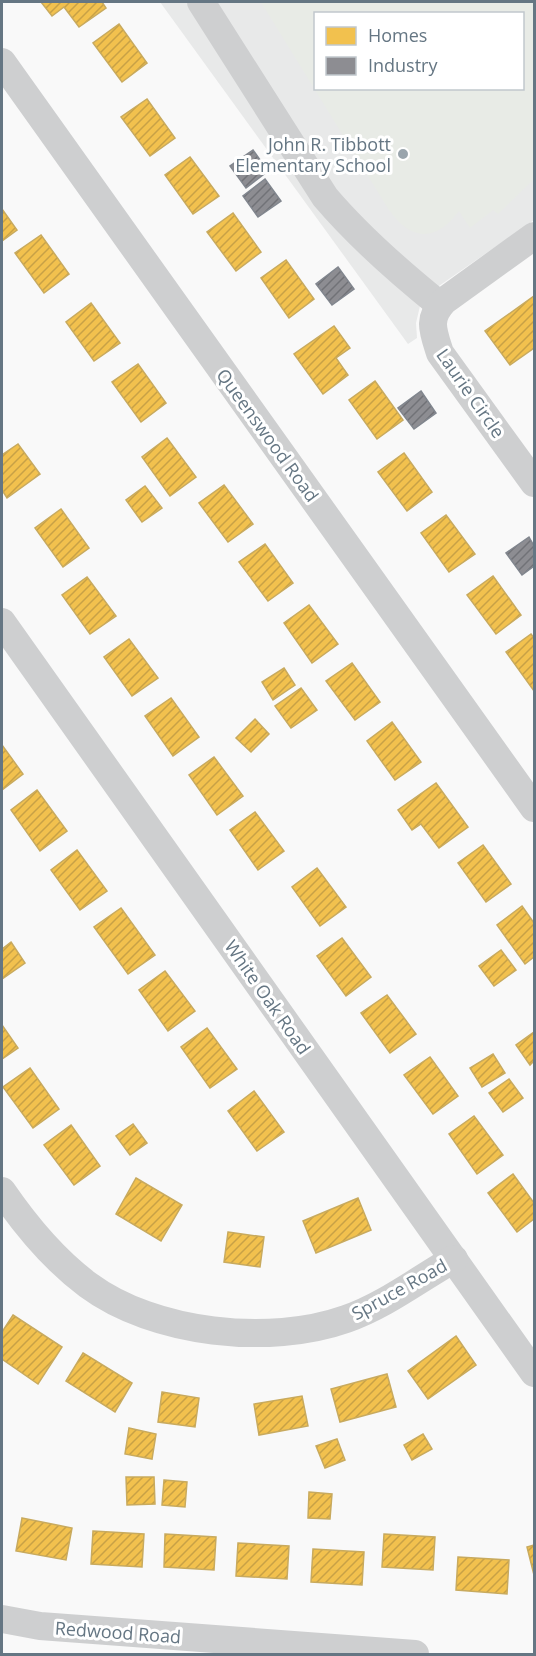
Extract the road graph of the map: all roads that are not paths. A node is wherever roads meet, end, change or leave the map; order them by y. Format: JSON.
{"nodes":[{"id":1,"x":201,"y":2,"type":"edge"},
{"id":2,"x":2,"y":62,"type":"edge"},
{"id":3,"x":534,"y":236,"type":"edge"},
{"id":4,"x":440,"y":305,"type":"junction"},
{"id":5,"x":534,"y":483,"type":"edge"},
{"id":6,"x":2,"y":622,"type":"edge"},
{"id":7,"x":534,"y":808,"type":"edge"},
{"id":8,"x":2,"y":1191,"type":"edge"},
{"id":9,"x":454,"y":1258,"type":"junction"},
{"id":10,"x":534,"y":1373,"type":"edge"},
{"id":11,"x":2,"y":1619,"type":"edge"},
{"id":12,"x":415,"y":1654,"type":"edge"}],
"edges":[{"from":1,"to":4,"type":"street"},
{"from":2,"to":7,"type":"street","name":"Queenswood Road"},
{"from":3,"to":4,"type":"street"},
{"from":4,"to":5,"type":"street","name":"Laurie Circle"},
{"from":6,"to":9,"type":"street","name":"White Oak Road"},
{"from":8,"to":9,"type":"street","name":"Spruce Road"},
{"from":9,"to":10,"type":"street","name":"White Oak Road"},
{"from":11,"to":12,"type":"street","name":"Redwood Road"}]}
